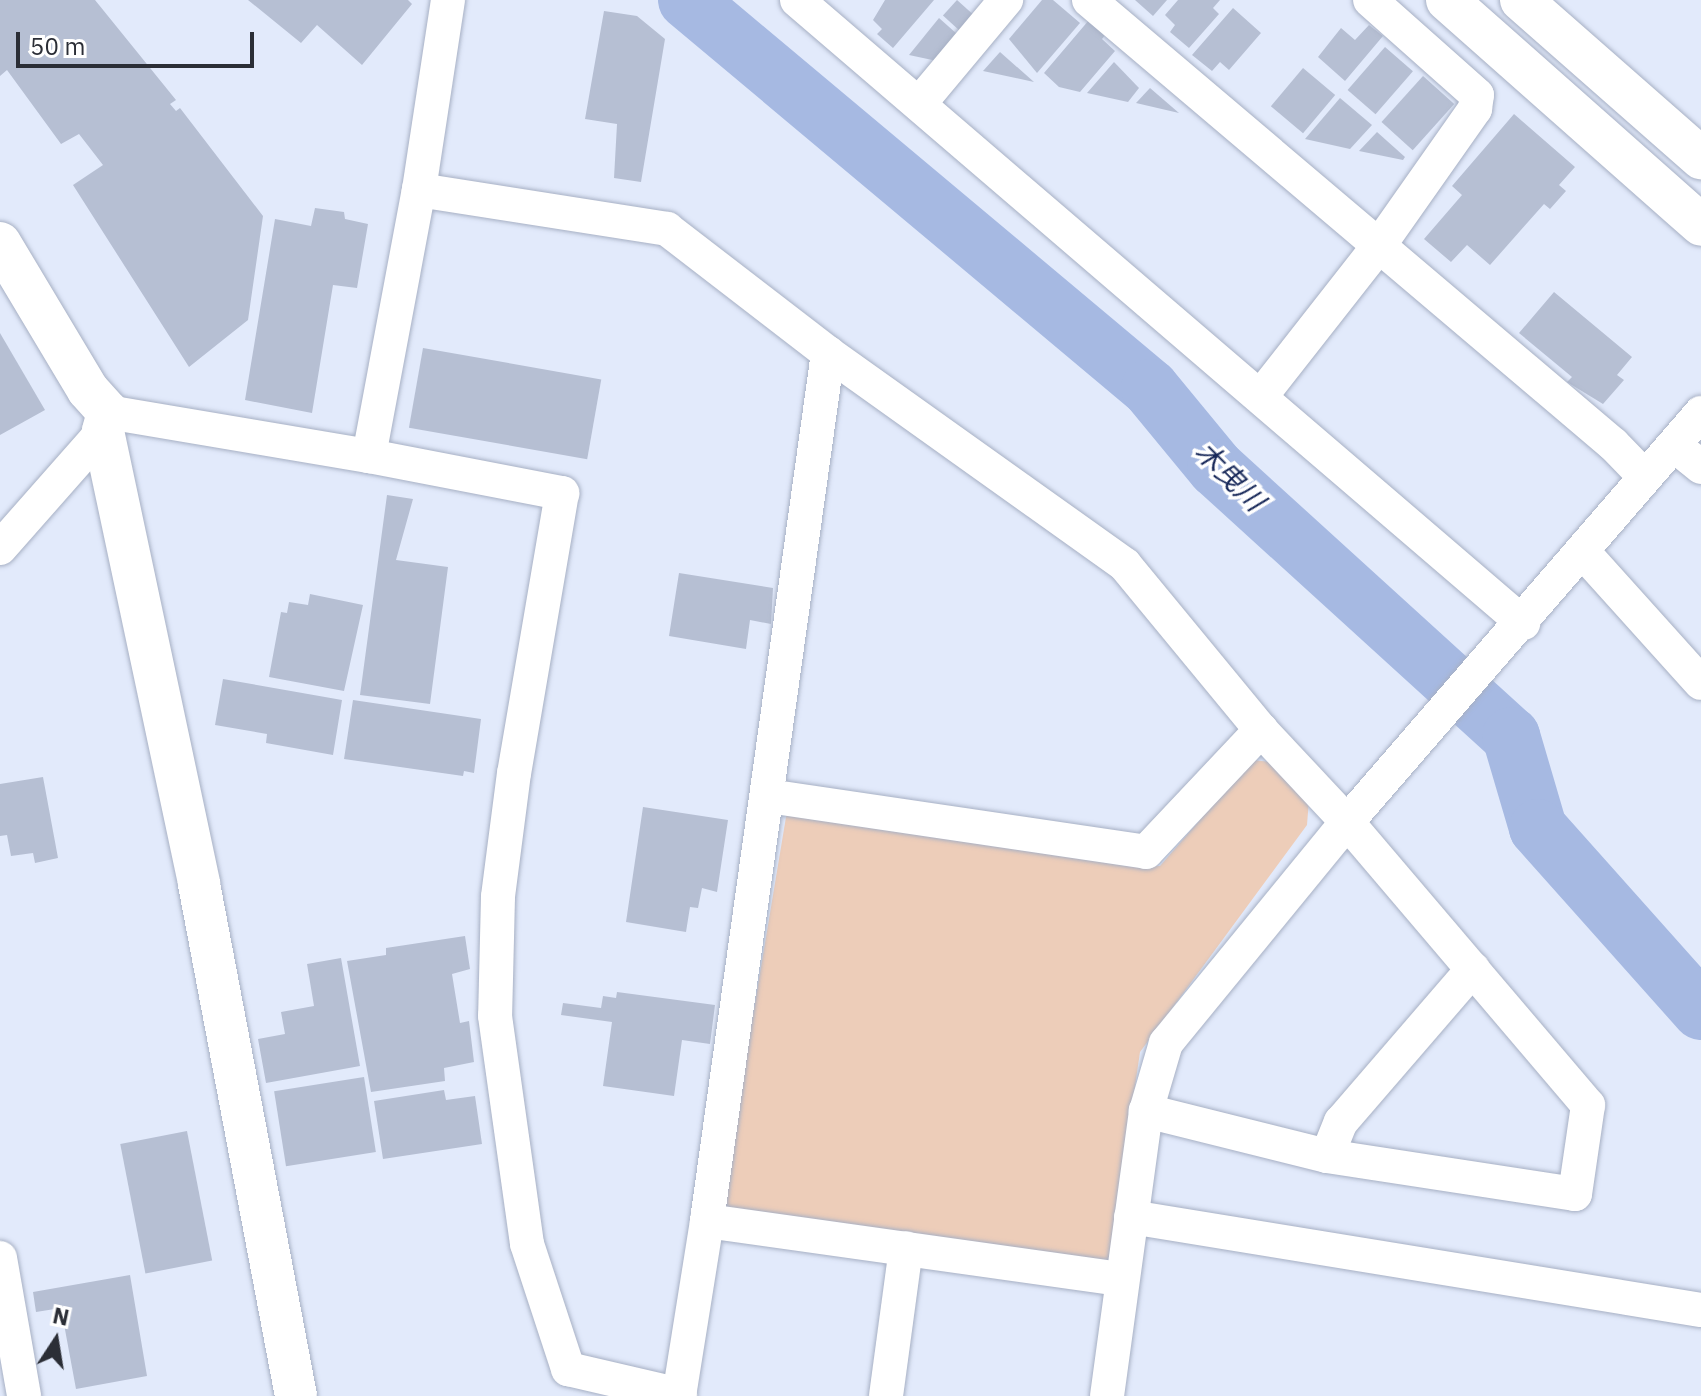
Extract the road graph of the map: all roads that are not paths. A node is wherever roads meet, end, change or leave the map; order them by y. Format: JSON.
{"nodes":[{"id":1,"x":448,"y":0,"type":"edge"},
{"id":2,"x":797,"y":0,"type":"edge"},
{"id":3,"x":1006,"y":0,"type":"edge"},
{"id":4,"x":1089,"y":0,"type":"edge"},
{"id":5,"x":1370,"y":0,"type":"edge"},
{"id":6,"x":1447,"y":0,"type":"edge"},
{"id":7,"x":1521,"y":0,"type":"edge"},
{"id":8,"x":1515,"y":62,"type":"junction"},
{"id":9,"x":919,"y":104,"type":"junction"},
{"id":10,"x":1475,"y":109,"type":"junction"},
{"id":11,"x":1701,"y":158,"type":"edge"},
{"id":12,"x":419,"y":190,"type":"junction"},
{"id":13,"x":1701,"y":225,"type":"edge"},
{"id":14,"x":0,"y":243,"type":"edge"},
{"id":15,"x":1378,"y":247,"type":"junction"},
{"id":16,"x":828,"y":353,"type":"junction"},
{"id":17,"x":1261,"y":396,"type":"junction"},
{"id":18,"x":1701,"y":413,"type":"edge"},
{"id":19,"x":106,"y":422,"type":"junction"},
{"id":20,"x":1674,"y":445,"type":"junction"},
{"id":21,"x":369,"y":456,"type":"junction"},
{"id":22,"x":1701,"y":467,"type":"edge"},
{"id":23,"x":1645,"y":477,"type":"junction"},
{"id":24,"x":0,"y":548,"type":"edge"},
{"id":25,"x":1583,"y":552,"type":"junction"},
{"id":26,"x":1523,"y":623,"type":"junction"},
{"id":27,"x":1701,"y":683,"type":"edge"},
{"id":28,"x":1261,"y":730,"type":"junction"},
{"id":29,"x":768,"y":796,"type":"junction"},
{"id":30,"x":1347,"y":822,"type":"junction"},
{"id":31,"x":1473,"y":969,"type":"junction"},
{"id":32,"x":1146,"y":1111,"type":"junction"},
{"id":33,"x":1327,"y":1156,"type":"junction"},
{"id":34,"x":1131,"y":1217,"type":"junction"},
{"id":35,"x":707,"y":1221,"type":"junction"},
{"id":36,"x":906,"y":1248,"type":"junction"},
{"id":37,"x":0,"y":1258,"type":"edge"},
{"id":38,"x":1122,"y":1279,"type":"junction"},
{"id":39,"x":1701,"y":1310,"type":"edge"},
{"id":40,"x":24,"y":1396,"type":"edge"},
{"id":41,"x":296,"y":1396,"type":"edge"},
{"id":42,"x":680,"y":1396,"type":"edge"},
{"id":43,"x":886,"y":1396,"type":"edge"},
{"id":44,"x":1107,"y":1396,"type":"edge"}],
"edges":[{"from":1,"to":12,"type":"street"},
{"from":2,"to":9,"type":"street"},
{"from":3,"to":9,"type":"street"},
{"from":4,"to":15,"type":"street"},
{"from":5,"to":10,"type":"street"},
{"from":6,"to":8,"type":"street"},
{"from":7,"to":11,"type":"street"},
{"from":8,"to":10,"type":"street"},
{"from":8,"to":13,"type":"street"},
{"from":9,"to":17,"type":"street"},
{"from":10,"to":15,"type":"street"},
{"from":12,"to":16,"type":"street"},
{"from":12,"to":21,"type":"street"},
{"from":14,"to":19,"type":"street"},
{"from":15,"to":17,"type":"street"},
{"from":15,"to":23,"type":"street"},
{"from":16,"to":28,"type":"street"},
{"from":16,"to":29,"type":"street"},
{"from":17,"to":26,"type":"street"},
{"from":18,"to":20,"type":"street"},
{"from":19,"to":21,"type":"street"},
{"from":19,"to":24,"type":"street"},
{"from":19,"to":41,"type":"street"},
{"from":20,"to":22,"type":"street"},
{"from":20,"to":23,"type":"street"},
{"from":21,"to":42,"type":"street"},
{"from":23,"to":25,"type":"street"},
{"from":25,"to":26,"type":"street"},
{"from":25,"to":27,"type":"street"},
{"from":26,"to":30,"type":"street"},
{"from":28,"to":29,"type":"street"},
{"from":28,"to":30,"type":"street"},
{"from":29,"to":35,"type":"street"},
{"from":30,"to":31,"type":"street"},
{"from":30,"to":32,"type":"street"},
{"from":31,"to":33,"type":"street"},
{"from":31,"to":33,"type":"street"},
{"from":32,"to":33,"type":"street"},
{"from":32,"to":34,"type":"street"},
{"from":34,"to":38,"type":"street"},
{"from":34,"to":39,"type":"street"},
{"from":35,"to":36,"type":"street"},
{"from":35,"to":42,"type":"street"},
{"from":36,"to":38,"type":"street"},
{"from":36,"to":43,"type":"street"},
{"from":37,"to":40,"type":"street"},
{"from":38,"to":44,"type":"street"}]}
